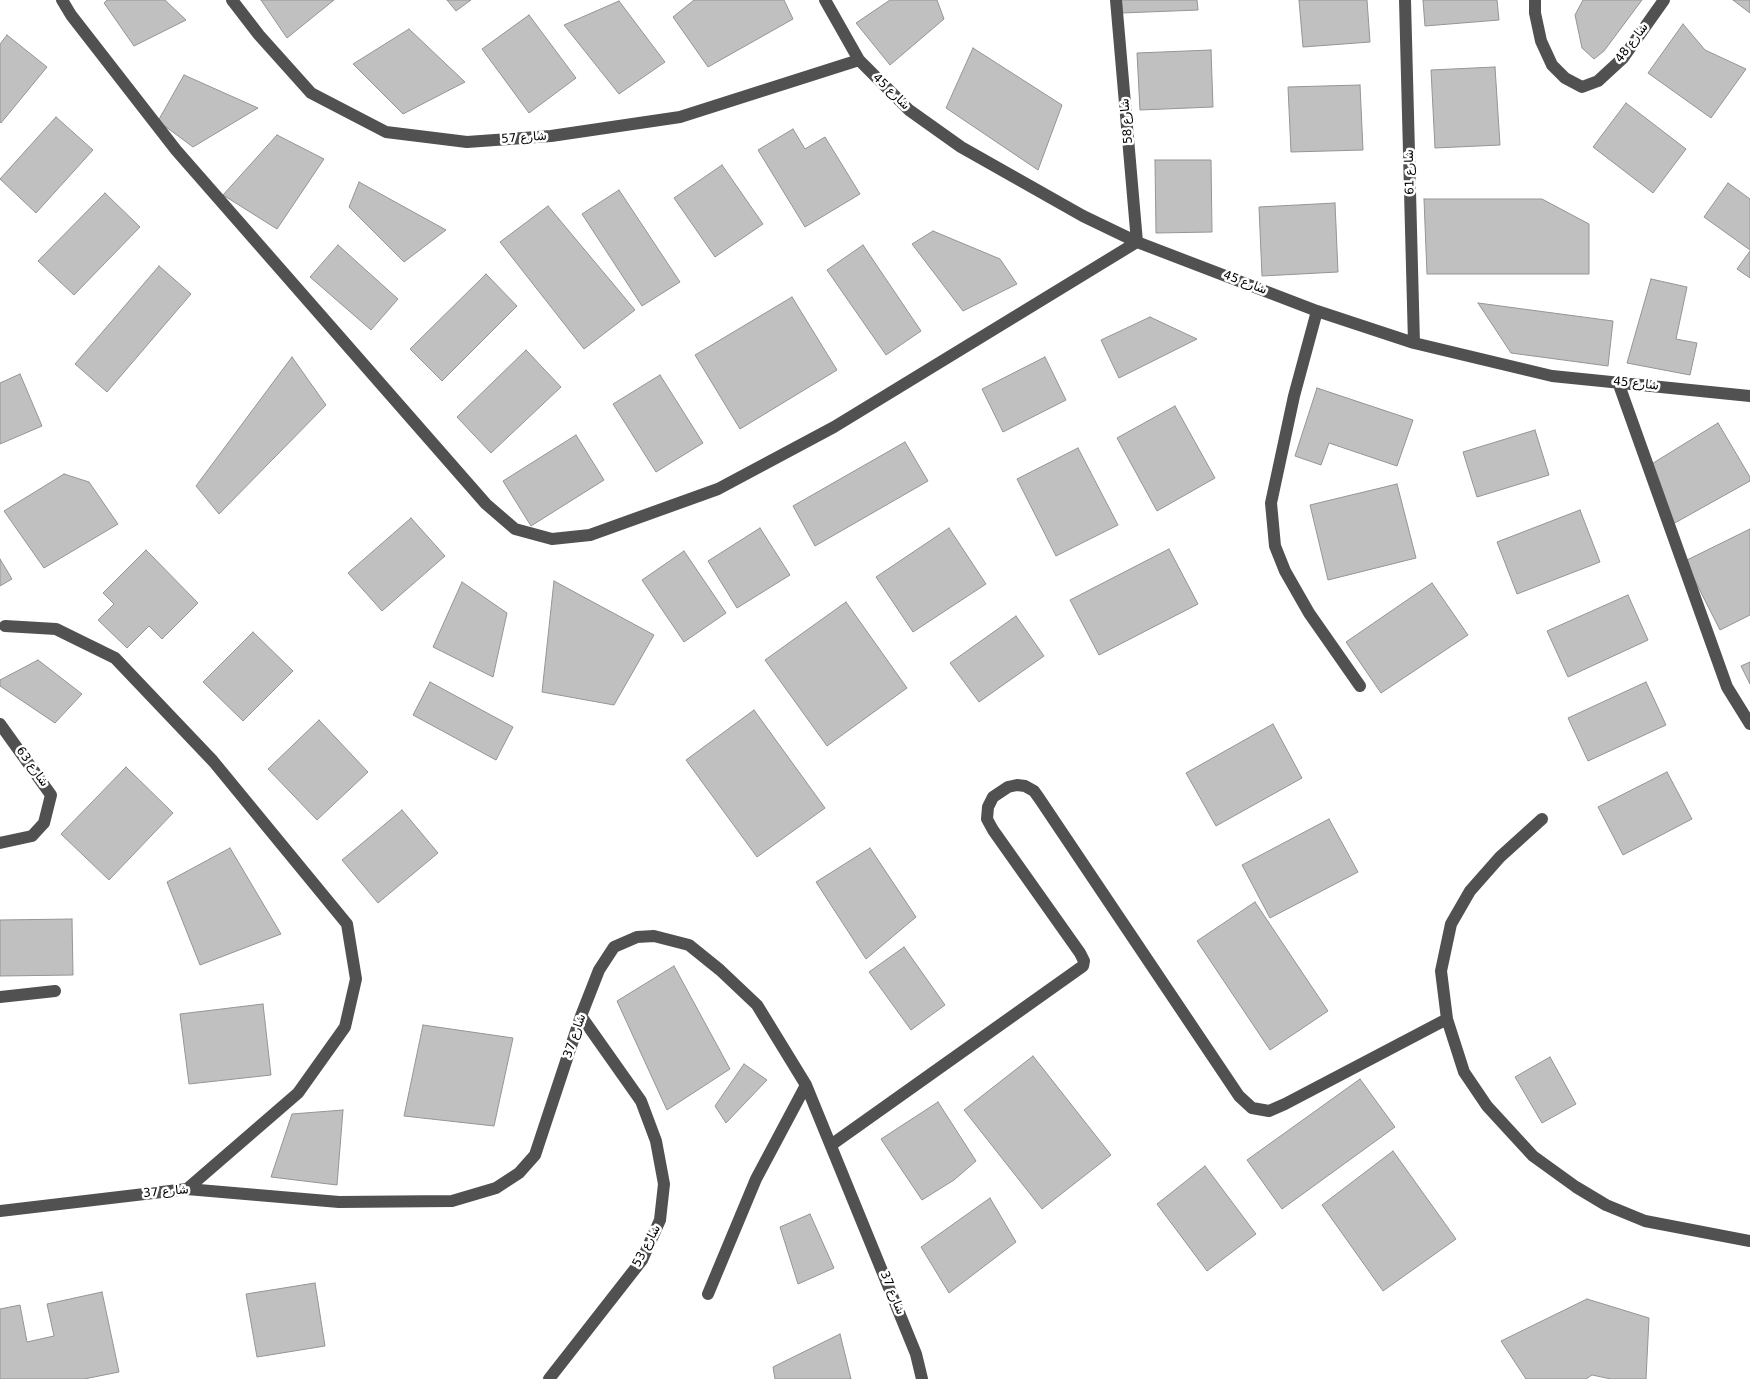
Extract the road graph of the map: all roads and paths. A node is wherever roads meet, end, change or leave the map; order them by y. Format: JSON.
{"nodes":[{"id":1,"x":62,"y":0,"type":"edge"},
{"id":2,"x":232,"y":0,"type":"edge"},
{"id":3,"x":825,"y":0,"type":"edge"},
{"id":4,"x":1116,"y":0,"type":"edge"},
{"id":5,"x":1405,"y":0,"type":"edge"},
{"id":6,"x":1535,"y":0,"type":"edge"},
{"id":7,"x":1664,"y":0,"type":"edge"},
{"id":8,"x":859,"y":60,"type":"junction"},
{"id":9,"x":1137,"y":242,"type":"junction"},
{"id":10,"x":1318,"y":310,"type":"junction"},
{"id":11,"x":1414,"y":343,"type":"junction"},
{"id":12,"x":1618,"y":382,"type":"junction"},
{"id":13,"x":1750,"y":396,"type":"edge"},
{"id":14,"x":4,"y":626,"type":"dead end"},
{"id":15,"x":1360,"y":686,"type":"dead end"},
{"id":16,"x":0,"y":724,"type":"edge"},
{"id":17,"x":1750,"y":724,"type":"edge"},
{"id":18,"x":1542,"y":819,"type":"dead end"},
{"id":19,"x":0,"y":843,"type":"edge"},
{"id":20,"x":55,"y":991,"type":"dead end"},
{"id":21,"x":0,"y":996,"type":"edge"},
{"id":22,"x":581,"y":1016,"type":"junction"},
{"id":23,"x":1447,"y":1019,"type":"junction"},
{"id":24,"x":806,"y":1085,"type":"junction"},
{"id":25,"x":832,"y":1146,"type":"junction"},
{"id":26,"x":187,"y":1189,"type":"junction"},
{"id":27,"x":0,"y":1210,"type":"edge"},
{"id":28,"x":1750,"y":1241,"type":"edge"},
{"id":29,"x":708,"y":1294,"type":"dead end"},
{"id":30,"x":549,"y":1379,"type":"edge"},
{"id":31,"x":922,"y":1379,"type":"edge"}],
"edges":[{"from":1,"to":9,"type":"street"},
{"from":2,"to":8,"type":"street","name":"شارع 57"},
{"from":3,"to":8,"type":"street","name":"شارع 45"},
{"from":4,"to":9,"type":"street","name":"شارع 58"},
{"from":5,"to":11,"type":"street","name":"شارع 61"},
{"from":6,"to":7,"type":"street","name":"شارع 48"},
{"from":8,"to":9,"type":"street","name":"شارع 45"},
{"from":9,"to":10,"type":"street","name":"شارع 45"},
{"from":10,"to":11,"type":"street","name":"شارع 45"},
{"from":10,"to":15,"type":"street"},
{"from":11,"to":12,"type":"street","name":"شارع 45"},
{"from":12,"to":13,"type":"street","name":"شارع 45"},
{"from":12,"to":17,"type":"street"},
{"from":14,"to":26,"type":"street"},
{"from":16,"to":19,"type":"street","name":"شارع 63"},
{"from":18,"to":23,"type":"street"},
{"from":20,"to":21,"type":"street"},
{"from":22,"to":24,"type":"street","name":"شارع 37"},
{"from":22,"to":26,"type":"street","name":"شارع 37"},
{"from":22,"to":30,"type":"street","name":"شارع 53"},
{"from":23,"to":25,"type":"street"},
{"from":23,"to":28,"type":"street"},
{"from":24,"to":25,"type":"street","name":"شارع 37"},
{"from":24,"to":29,"type":"street"},
{"from":25,"to":31,"type":"street","name":"شارع 37"},
{"from":26,"to":27,"type":"street","name":"شارع 37"}]}
